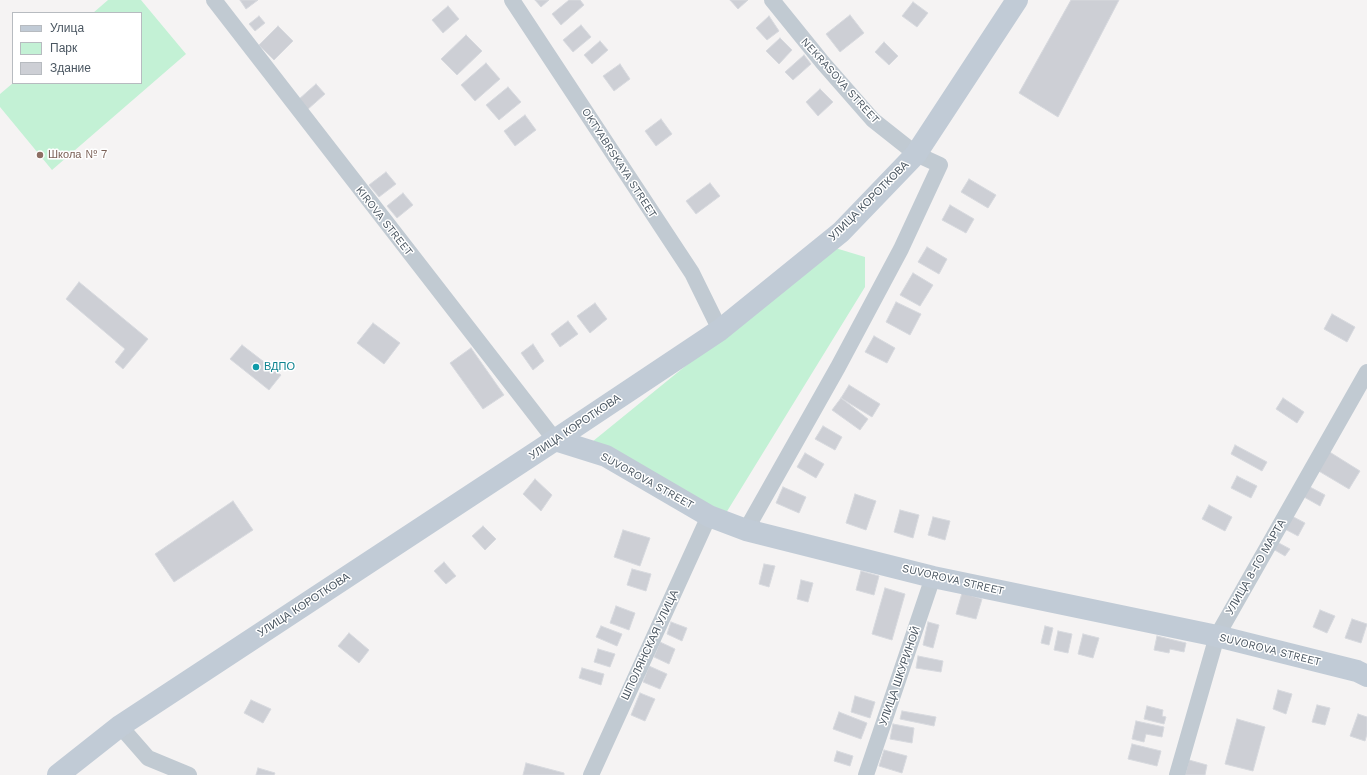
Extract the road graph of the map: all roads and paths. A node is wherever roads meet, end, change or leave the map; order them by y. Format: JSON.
{"nodes":[{"id":1,"x":214,"y":0,"type":"edge"},
{"id":2,"x":512,"y":0,"type":"edge"},
{"id":3,"x":772,"y":0,"type":"edge"},
{"id":4,"x":1017,"y":0,"type":"edge"},
{"id":5,"x":916,"y":154,"type":"junction"},
{"id":6,"x":720,"y":330,"type":"junction"},
{"id":7,"x":1367,"y":372,"type":"edge"},
{"id":8,"x":555,"y":440,"type":"junction"},
{"id":9,"x":710,"y":516,"type":"junction"},
{"id":10,"x":746,"y":530,"type":"junction"},
{"id":11,"x":933,"y":577,"type":"junction"},
{"id":12,"x":1217,"y":636,"type":"junction"},
{"id":13,"x":1367,"y":676,"type":"edge"},
{"id":14,"x":120,"y":726,"type":"junction"},
{"id":15,"x":58,"y":775,"type":"edge"},
{"id":16,"x":189,"y":775,"type":"edge"},
{"id":17,"x":591,"y":775,"type":"edge"},
{"id":18,"x":866,"y":775,"type":"edge"},
{"id":19,"x":1176,"y":775,"type":"edge"}],
"edges":[{"from":1,"to":8,"type":"street","name":"KIROVA STREET"},
{"from":2,"to":6,"type":"street","name":"OKTYABRSKAYA STREET"},
{"from":3,"to":5,"type":"street","name":"NEKRASOVA STREET"},
{"from":4,"to":5,"type":"street","name":"УЛИЦА КОРОТКОВА"},
{"from":5,"to":6,"type":"street","name":"УЛИЦА КОРОТКОВА"},
{"from":5,"to":10,"type":"street","name":"NEKRASOVA STREET"},
{"from":6,"to":8,"type":"street","name":"УЛИЦА КОРОТКОВА"},
{"from":7,"to":12,"type":"street","name":"УЛИЦА 8-ГО МАРТА"},
{"from":8,"to":9,"type":"street","name":"SUVOROVA STREET"},
{"from":8,"to":14,"type":"street","name":"УЛИЦА КОРОТКОВА"},
{"from":9,"to":10,"type":"street","name":"SUVOROVA STREET"},
{"from":9,"to":17,"type":"street","name":"ШПОЛЯНСКАЯ УЛИЦА"},
{"from":10,"to":11,"type":"street","name":"SUVOROVA STREET"},
{"from":11,"to":12,"type":"street","name":"SUVOROVA STREET"},
{"from":11,"to":18,"type":"street","name":"УЛИЦА ШКУРИНОЙ"},
{"from":12,"to":13,"type":"street","name":"SUVOROVA STREET"},
{"from":12,"to":19,"type":"street","name":"УЛИЦА 8-ГО МАРТА"},
{"from":14,"to":15,"type":"street","name":"УЛИЦА КОРОТКОВА"},
{"from":14,"to":16,"type":"street"}]}
